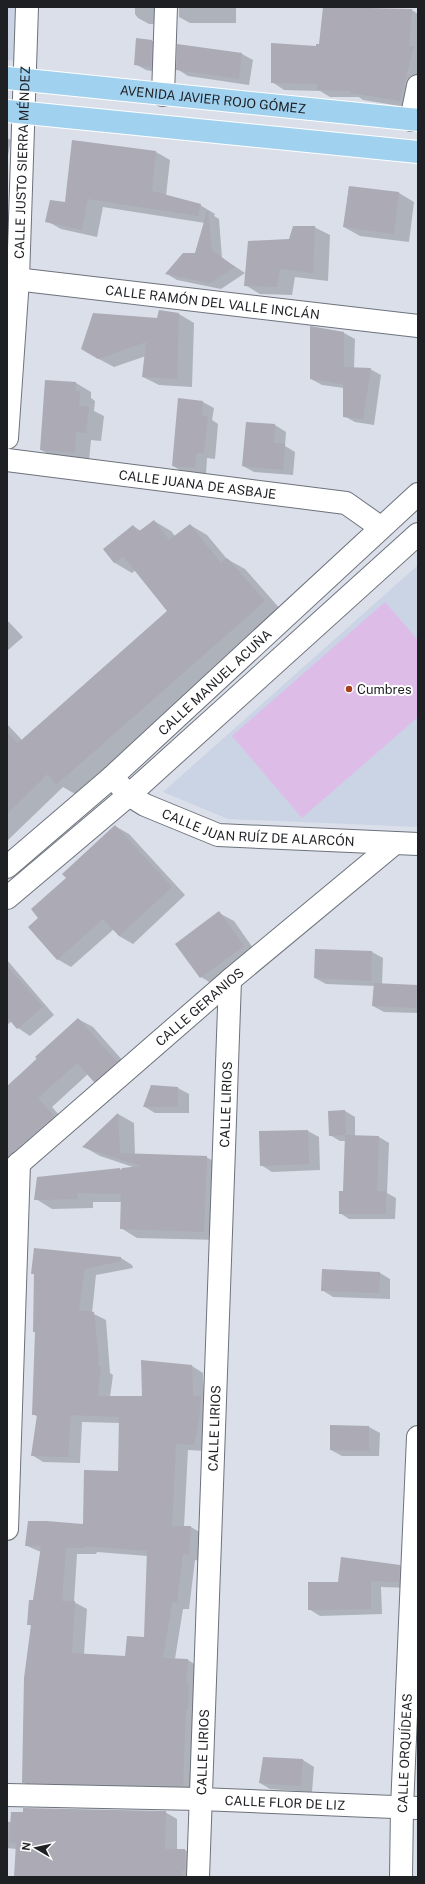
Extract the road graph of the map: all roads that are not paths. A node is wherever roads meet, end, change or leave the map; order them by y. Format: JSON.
{"nodes":[{"id":1,"x":27,"y":7,"type":"edge"},
{"id":2,"x":166,"y":7,"type":"edge"},
{"id":3,"x":15,"y":79,"type":"edge"},
{"id":4,"x":418,"y":86,"type":"edge"},
{"id":5,"x":163,"y":94,"type":"junction"},
{"id":6,"x":15,"y":112,"type":"edge"},
{"id":7,"x":415,"y":120,"type":"edge"},
{"id":8,"x":418,"y":152,"type":"edge"},
{"id":9,"x":12,"y":279,"type":"edge"},
{"id":10,"x":418,"y":326,"type":"edge"},
{"id":11,"x":7,"y":438,"type":"edge"},
{"id":12,"x":7,"y":460,"type":"edge"},
{"id":13,"x":418,"y":494,"type":"edge"},
{"id":14,"x":380,"y":526,"type":"junction"},
{"id":15,"x":418,"y":534,"type":"edge"},
{"id":16,"x":112,"y":777,"type":"junction"},
{"id":17,"x":129,"y":795,"type":"junction"},
{"id":18,"x":395,"y":843,"type":"junction"},
{"id":19,"x":418,"y":844,"type":"edge"},
{"id":20,"x":7,"y":867,"type":"edge"},
{"id":21,"x":7,"y":898,"type":"edge"},
{"id":22,"x":230,"y":980,"type":"junction"},
{"id":23,"x":13,"y":1168,"type":"edge"},
{"id":24,"x":418,"y":1437,"type":"edge"},
{"id":25,"x":7,"y":1529,"type":"edge"},
{"id":26,"x":416,"y":1543,"type":"edge"},
{"id":27,"x":413,"y":1672,"type":"edge"},
{"id":28,"x":7,"y":1795,"type":"edge"},
{"id":29,"x":200,"y":1799,"type":"junction"},
{"id":30,"x":410,"y":1808,"type":"edge"},
{"id":31,"x":198,"y":1877,"type":"edge"},
{"id":32,"x":401,"y":1877,"type":"edge"}],
"edges":[{"from":1,"to":3,"type":"street","name":"CALLE JUSTO SIERRA MÉNDEZ"},
{"from":2,"to":5,"type":"street"},
{"from":3,"to":5,"type":"main road","name":"AVENIDA JAVIER ROJO GÓMEZ"},
{"from":3,"to":6,"type":"street","name":"CALLE JUSTO SIERRA MÉNDEZ"},
{"from":4,"to":7,"type":"street"},
{"from":5,"to":7,"type":"main road","name":"AVENIDA JAVIER ROJO GÓMEZ"},
{"from":6,"to":8,"type":"main road"},
{"from":6,"to":9,"type":"street","name":"CALLE JUSTO SIERRA MÉNDEZ"},
{"from":9,"to":10,"type":"street","name":"CALLE RAMÓN DEL VALLE INCLÁN"},
{"from":9,"to":11,"type":"street","name":"CALLE JUSTO SIERRA MÉNDEZ"},
{"from":12,"to":14,"type":"street","name":"CALLE JUANA DE ASBAJE"},
{"from":13,"to":14,"type":"street","name":"CALLE MANUEL ACUÑA"},
{"from":14,"to":16,"type":"street","name":"CALLE MANUEL ACUÑA"},
{"from":15,"to":17,"type":"street","name":"CALLE MANUEL ACUÑA"},
{"from":16,"to":17,"type":"street","name":"CALLE JUAN RUÍZ DE ALARCÓN"},
{"from":16,"to":20,"type":"street","name":"CALLE MANUEL ACUÑA"},
{"from":17,"to":18,"type":"street","name":"CALLE JUAN RUÍZ DE ALARCÓN"},
{"from":17,"to":21,"type":"street","name":"CALLE MANUEL ACUÑA"},
{"from":18,"to":19,"type":"street","name":"CALLE JUAN RUÍZ DE ALARCÓN"},
{"from":18,"to":22,"type":"street","name":"CALLE GERANIOS"},
{"from":22,"to":23,"type":"street","name":"CALLE GERANIOS"},
{"from":22,"to":29,"type":"street","name":"CALLE LIRIOS"},
{"from":23,"to":25,"type":"street"},
{"from":24,"to":26,"type":"street","name":"CALLE ORQUÍDEAS"},
{"from":26,"to":27,"type":"street","name":"CALLE ORQUÍDEAS"},
{"from":27,"to":30,"type":"street","name":"CALLE ORQUÍDEAS"},
{"from":28,"to":29,"type":"street","name":"CALLE FLOR DE LIZ"},
{"from":29,"to":30,"type":"street","name":"CALLE FLOR DE LIZ"},
{"from":29,"to":31,"type":"street","name":"CALLE LIRIOS"},
{"from":30,"to":32,"type":"street","name":"CALLE ORQUÍDEAS"}]}
